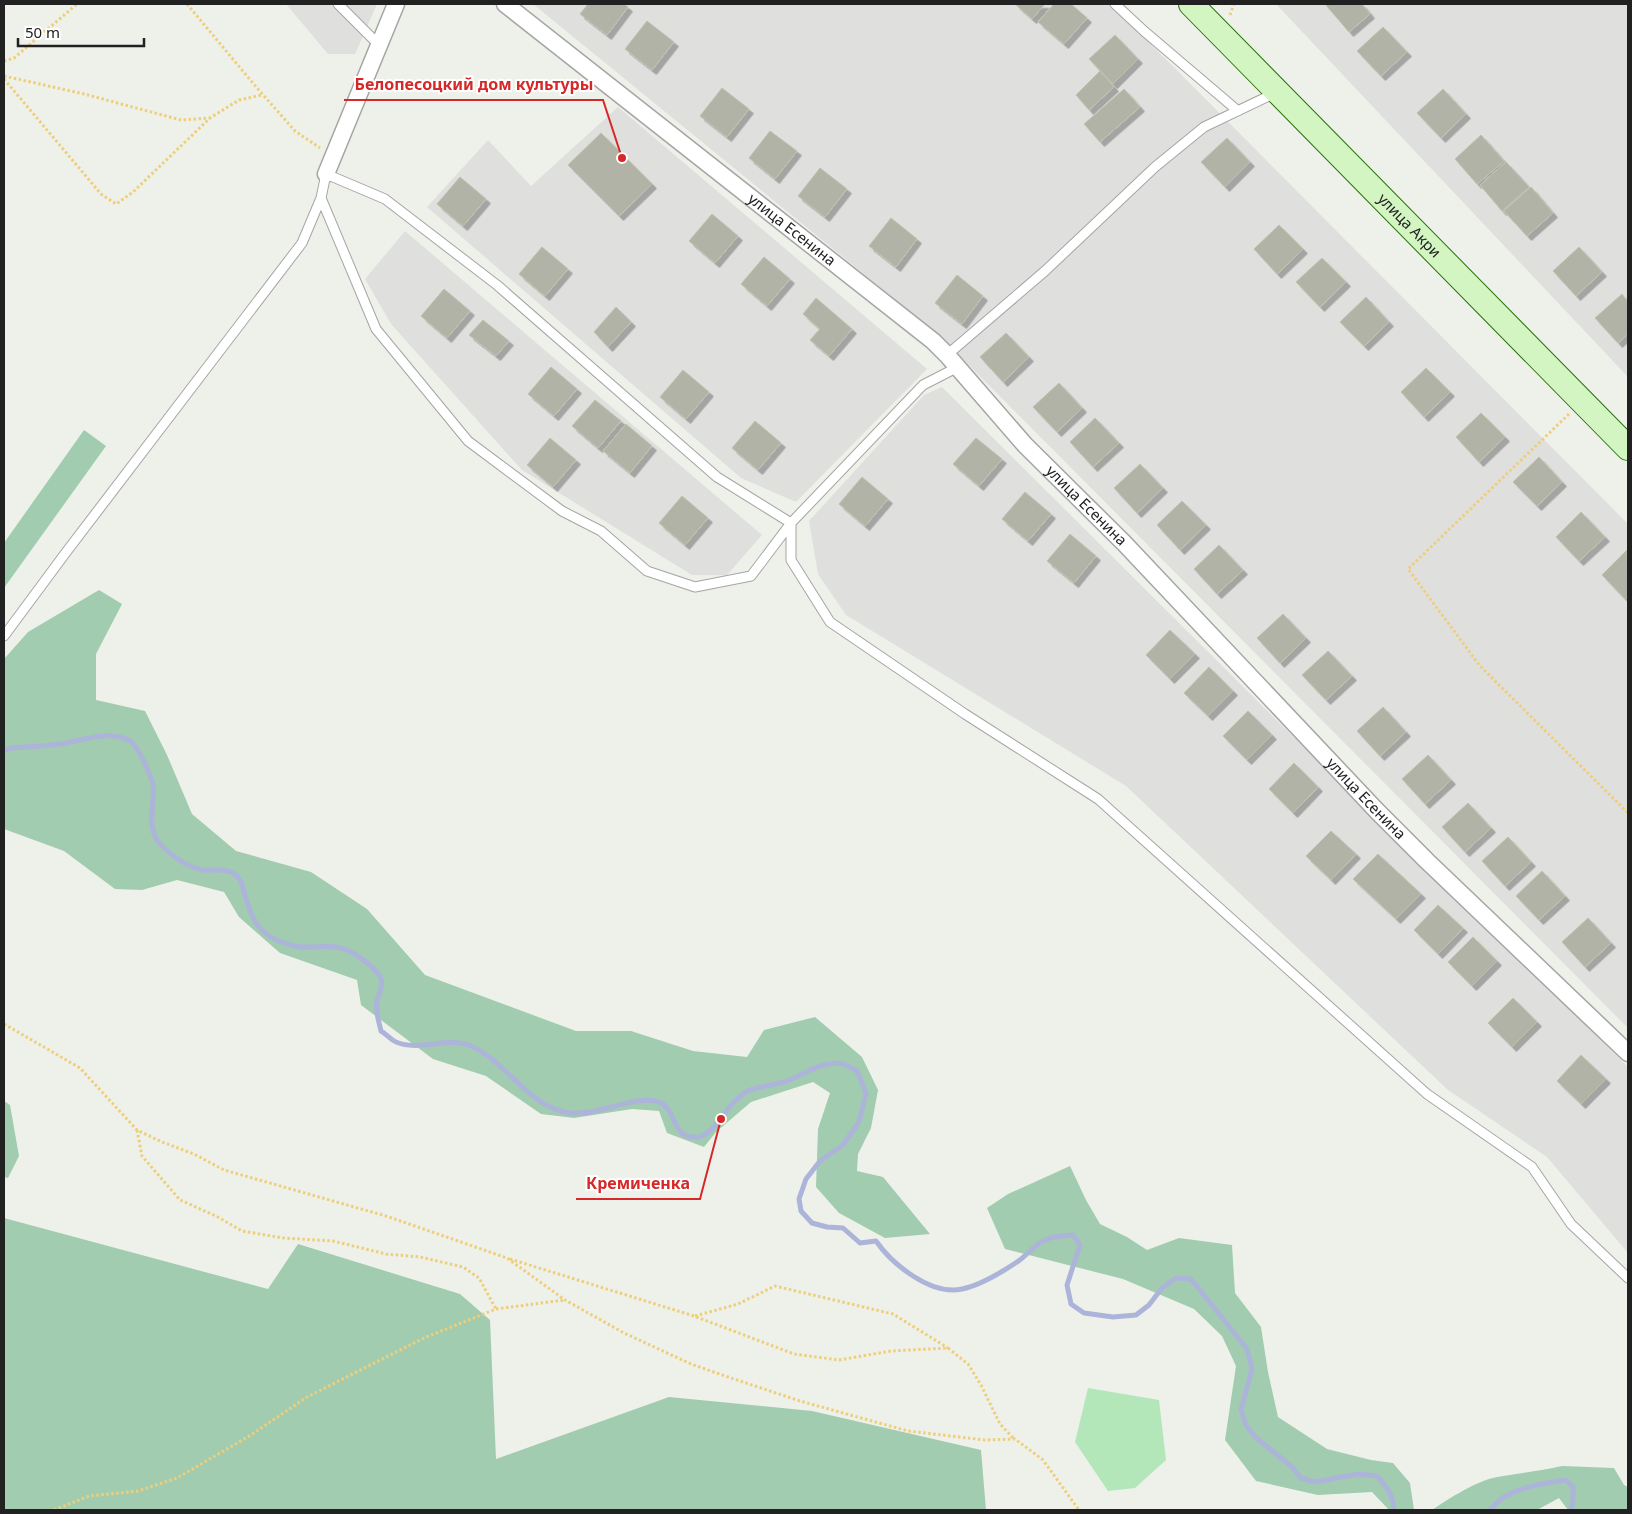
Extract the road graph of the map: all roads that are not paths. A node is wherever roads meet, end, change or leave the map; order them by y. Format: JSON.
{"nodes":[{"id":1,"x":338,"y":4,"type":"edge"},
{"id":2,"x":396,"y":4,"type":"edge"},
{"id":3,"x":504,"y":4,"type":"edge"},
{"id":4,"x":1115,"y":4,"type":"edge"},
{"id":5,"x":1191,"y":4,"type":"edge"},
{"id":6,"x":379,"y":45,"type":"junction"},
{"id":7,"x":1277,"y":92,"type":"junction"},
{"id":8,"x":1238,"y":111,"type":"junction"},
{"id":9,"x":326,"y":174,"type":"junction"},
{"id":10,"x":321,"y":198,"type":"junction"},
{"id":11,"x":953,"y":361,"type":"junction"},
{"id":12,"x":1628,"y":448,"type":"edge"},
{"id":13,"x":791,"y":523,"type":"junction"},
{"id":14,"x":4,"y":636,"type":"edge"},
{"id":15,"x":1628,"y":1053,"type":"edge"},
{"id":16,"x":1628,"y":1278,"type":"edge"}],
"edges":[{"from":1,"to":6,"type":"lane"},
{"from":2,"to":6,"type":"street"},
{"from":3,"to":11,"type":"street","name":"улица Есенина"},
{"from":4,"to":8,"type":"lane"},
{"from":5,"to":7,"type":"main road","name":"улица Акри"},
{"from":6,"to":9,"type":"street"},
{"from":7,"to":8,"type":"lane"},
{"from":7,"to":12,"type":"main road","name":"улица Акри"},
{"from":8,"to":11,"type":"lane"},
{"from":9,"to":10,"type":"lane"},
{"from":9,"to":13,"type":"lane"},
{"from":10,"to":13,"type":"lane"},
{"from":10,"to":14,"type":"lane"},
{"from":11,"to":13,"type":"lane"},
{"from":11,"to":15,"type":"street","name":"улица Есенина"},
{"from":13,"to":16,"type":"lane"}]}
